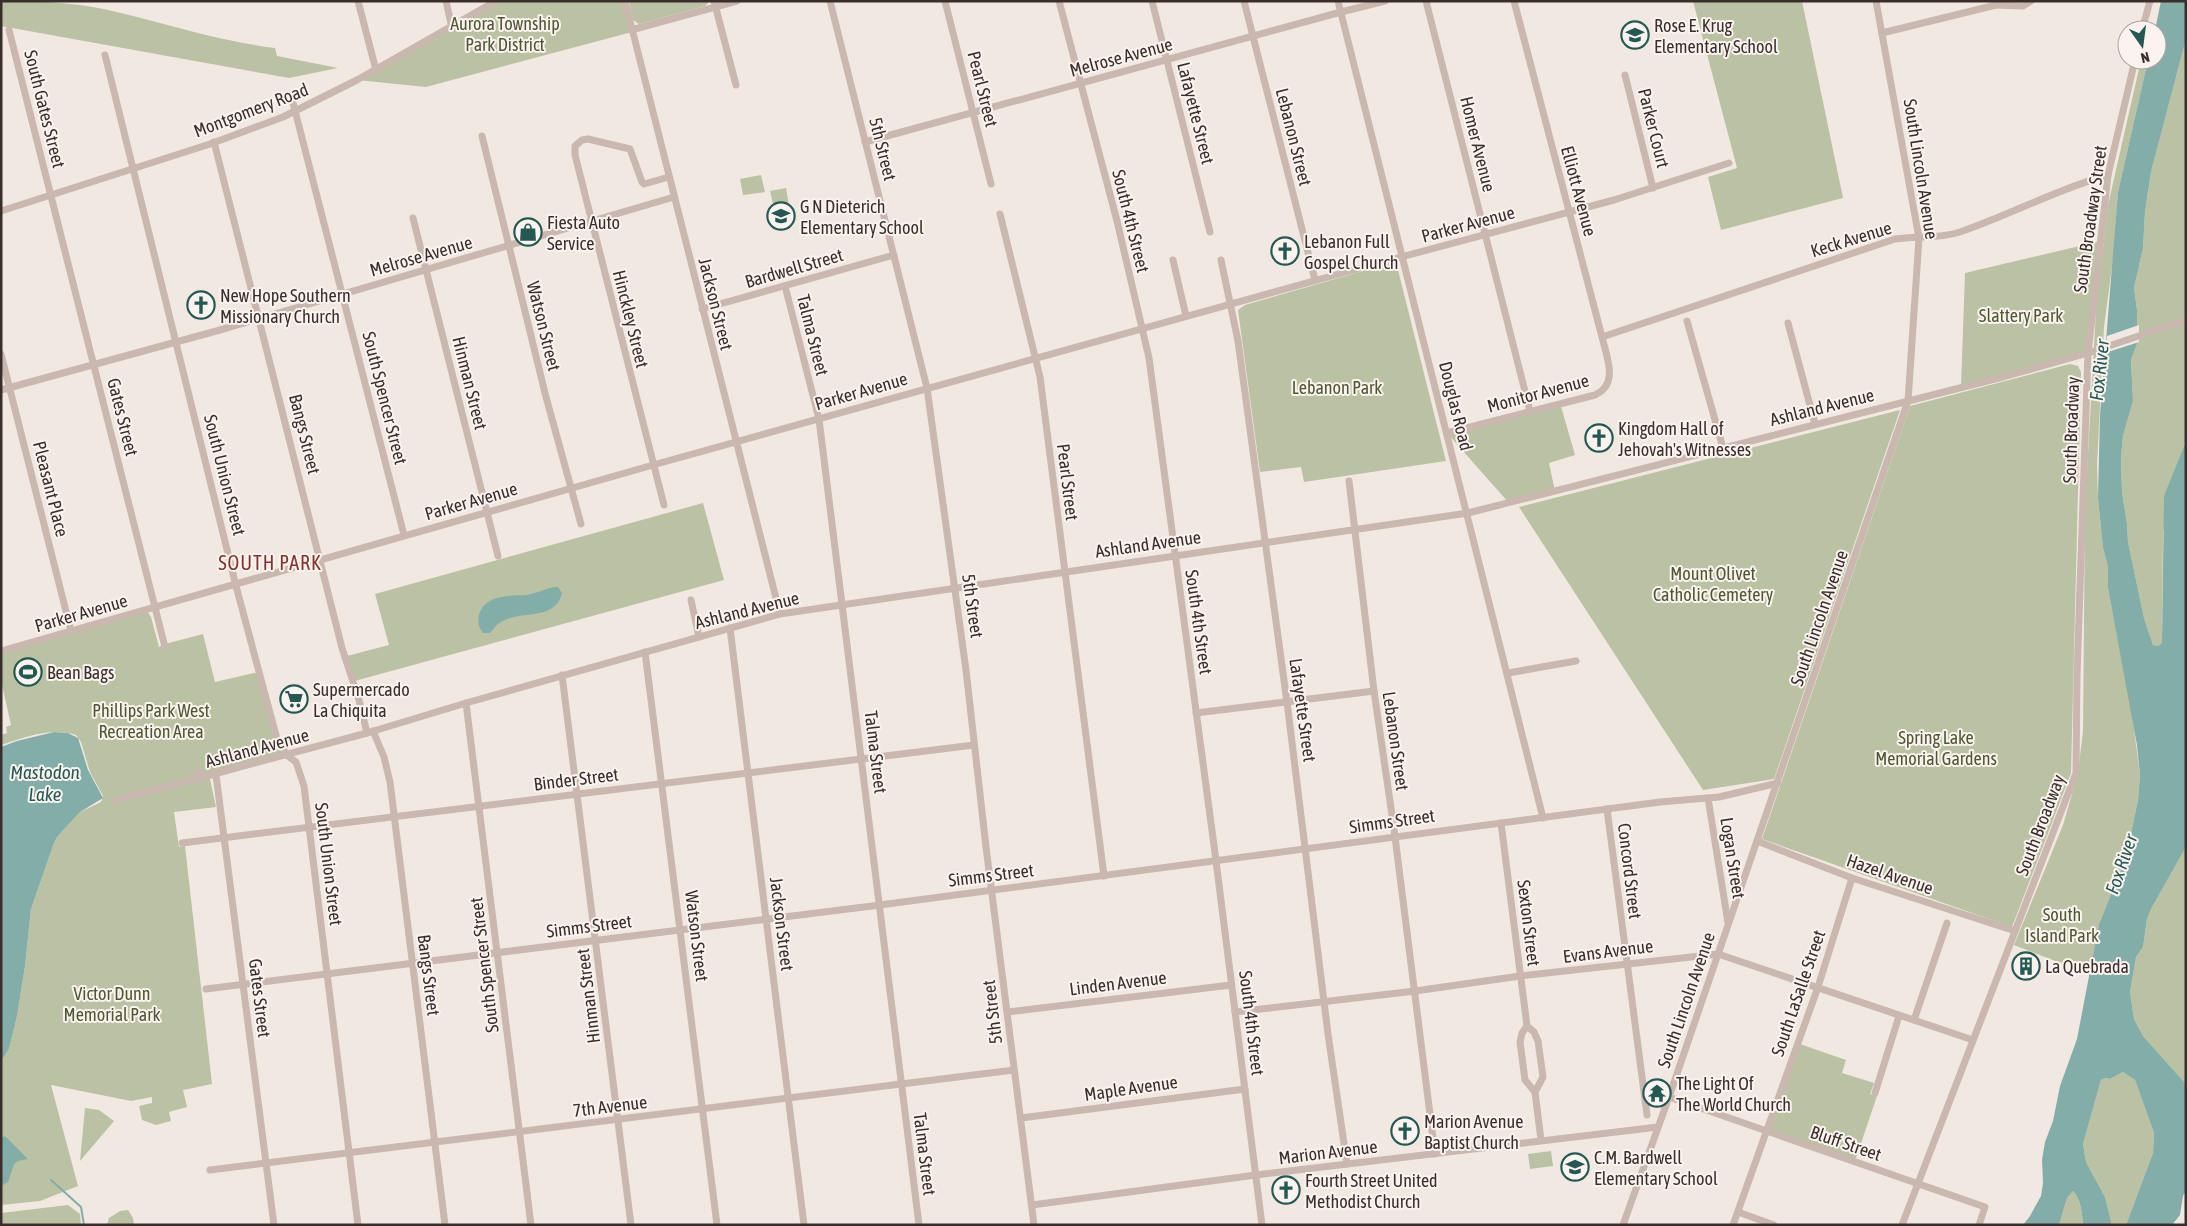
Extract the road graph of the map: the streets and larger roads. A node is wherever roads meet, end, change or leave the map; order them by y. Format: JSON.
{"nodes":[{"id":1,"x":358,"y":1,"type":"edge"},
{"id":2,"x":446,"y":1,"type":"edge"},
{"id":3,"x":496,"y":1,"type":"edge"},
{"id":4,"x":625,"y":1,"type":"edge"},
{"id":5,"x":737,"y":1,"type":"edge"},
{"id":6,"x":830,"y":1,"type":"edge"},
{"id":7,"x":945,"y":1,"type":"edge"},
{"id":8,"x":1060,"y":1,"type":"edge"},
{"id":9,"x":1152,"y":1,"type":"edge"},
{"id":10,"x":1244,"y":1,"type":"edge"},
{"id":11,"x":1338,"y":1,"type":"edge"},
{"id":12,"x":1385,"y":1,"type":"edge"},
{"id":13,"x":1426,"y":1,"type":"edge"},
{"id":14,"x":1514,"y":1,"type":"edge"},
{"id":15,"x":1876,"y":1,"type":"edge"},
{"id":16,"x":2031,"y":1,"type":"edge"},
{"id":17,"x":2150,"y":1,"type":"edge"},
{"id":18,"x":1998,"y":3,"type":"edge"},
{"id":19,"x":715,"y":4,"type":"edge"},
{"id":20,"x":1341,"y":12,"type":"junction"},
{"id":21,"x":2145,"y":20,"type":"edge"},
{"id":22,"x":452,"y":28,"type":"junction"},
{"id":23,"x":9,"y":30,"type":"dead end"},
{"id":24,"x":631,"y":30,"type":"junction"},
{"id":25,"x":1882,"y":33,"type":"junction"},
{"id":26,"x":1253,"y":36,"type":"junction"},
{"id":27,"x":105,"y":55,"type":"dead end"},
{"id":28,"x":1167,"y":60,"type":"junction"},
{"id":29,"x":376,"y":70,"type":"junction"},
{"id":30,"x":2133,"y":70,"type":"edge"},
{"id":31,"x":1625,"y":75,"type":"dead end"},
{"id":32,"x":1080,"y":84,"type":"junction"},
{"id":33,"x":736,"y":85,"type":"dead end"},
{"id":34,"x":291,"y":95,"type":"dead end"},
{"id":35,"x":296,"y":112,"type":"junction"},
{"id":36,"x":973,"y":114,"type":"junction"},
{"id":37,"x":482,"y":136,"type":"dead end"},
{"id":38,"x":214,"y":142,"type":"junction"},
{"id":39,"x":865,"y":142,"type":"junction"},
{"id":40,"x":1729,"y":163,"type":"dead end"},
{"id":41,"x":133,"y":168,"type":"junction"},
{"id":42,"x":2108,"y":175,"type":"junction"},
{"id":43,"x":670,"y":177,"type":"junction"},
{"id":44,"x":991,"y":184,"type":"dead end"},
{"id":45,"x":1653,"y":188,"type":"junction"},
{"id":46,"x":51,"y":195,"type":"junction"},
{"id":47,"x":674,"y":198,"type":"junction"},
{"id":48,"x":1,"y":211,"type":"edge"},
{"id":49,"x":1570,"y":212,"type":"junction"},
{"id":50,"x":1000,"y":214,"type":"dead end"},
{"id":51,"x":413,"y":218,"type":"dead end"},
{"id":52,"x":591,"y":222,"type":"junction"},
{"id":53,"x":1210,"y":232,"type":"dead end"},
{"id":54,"x":1486,"y":234,"type":"junction"},
{"id":55,"x":1919,"y":238,"type":"junction"},
{"id":56,"x":509,"y":246,"type":"junction"},
{"id":57,"x":894,"y":256,"type":"junction"},
{"id":58,"x":1402,"y":256,"type":"junction"},
{"id":59,"x":1173,"y":260,"type":"dead end"},
{"id":60,"x":1221,"y":260,"type":"dead end"},
{"id":61,"x":427,"y":270,"type":"junction"},
{"id":62,"x":1316,"y":280,"type":"junction"},
{"id":63,"x":785,"y":286,"type":"junction"},
{"id":64,"x":343,"y":294,"type":"junction"},
{"id":65,"x":1231,"y":303,"type":"junction"},
{"id":66,"x":702,"y":309,"type":"junction"},
{"id":67,"x":1186,"y":316,"type":"junction"},
{"id":68,"x":260,"y":318,"type":"junction"},
{"id":69,"x":2186,"y":320,"type":"edge"},
{"id":70,"x":1688,"y":321,"type":"dead end"},
{"id":71,"x":1788,"y":323,"type":"dead end"},
{"id":72,"x":1142,"y":328,"type":"junction"},
{"id":73,"x":1602,"y":337,"type":"junction"},
{"id":74,"x":177,"y":341,"type":"junction"},
{"id":75,"x":2088,"y":353,"type":"junction"},
{"id":76,"x":1,"y":354,"type":"edge"},
{"id":77,"x":1035,"y":358,"type":"junction"},
{"id":78,"x":94,"y":365,"type":"junction"},
{"id":79,"x":10,"y":387,"type":"junction"},
{"id":80,"x":927,"y":388,"type":"junction"},
{"id":81,"x":1606,"y":388,"type":"joint"},
{"id":82,"x":1,"y":390,"type":"edge"},
{"id":83,"x":1908,"y":401,"type":"junction"},
{"id":84,"x":1530,"y":411,"type":"junction"},
{"id":85,"x":819,"y":419,"type":"junction"},
{"id":86,"x":1815,"y":424,"type":"junction"},
{"id":87,"x":1447,"y":433,"type":"junction"},
{"id":88,"x":736,"y":442,"type":"junction"},
{"id":89,"x":1723,"y":448,"type":"junction"},
{"id":90,"x":653,"y":465,"type":"junction"},
{"id":91,"x":1349,"y":480,"type":"dead end"},
{"id":92,"x":572,"y":488,"type":"junction"},
{"id":93,"x":664,"y":505,"type":"dead end"},
{"id":94,"x":487,"y":512,"type":"junction"},
{"id":95,"x":1468,"y":513,"type":"junction"},
{"id":96,"x":581,"y":524,"type":"dead end"},
{"id":97,"x":1355,"y":531,"type":"junction"},
{"id":98,"x":404,"y":536,"type":"junction"},
{"id":99,"x":1264,"y":542,"type":"junction"},
{"id":100,"x":1176,"y":555,"type":"junction"},
{"id":101,"x":498,"y":556,"type":"dead end"},
{"id":102,"x":320,"y":561,"type":"junction"},
{"id":103,"x":1065,"y":572,"type":"junction"},
{"id":104,"x":236,"y":586,"type":"junction"},
{"id":105,"x":956,"y":588,"type":"junction"},
{"id":106,"x":691,"y":600,"type":"dead end"},
{"id":107,"x":842,"y":605,"type":"junction"},
{"id":108,"x":155,"y":608,"type":"junction"},
{"id":109,"x":780,"y":614,"type":"junction"},
{"id":110,"x":730,"y":628,"type":"junction"},
{"id":111,"x":71,"y":632,"type":"junction"},
{"id":112,"x":699,"y":636,"type":"junction"},
{"id":113,"x":165,"y":647,"type":"dead end"},
{"id":114,"x":1,"y":652,"type":"edge"},
{"id":115,"x":645,"y":652,"type":"junction"},
{"id":116,"x":1576,"y":661,"type":"dead end"},
{"id":117,"x":1508,"y":673,"type":"junction"},
{"id":118,"x":562,"y":675,"type":"junction"},
{"id":119,"x":1374,"y":691,"type":"junction"},
{"id":120,"x":466,"y":702,"type":"junction"},
{"id":121,"x":1287,"y":702,"type":"junction"},
{"id":122,"x":1196,"y":713,"type":"junction"},
{"id":123,"x":370,"y":732,"type":"junction"},
{"id":124,"x":974,"y":744,"type":"junction"},
{"id":125,"x":288,"y":756,"type":"junction"},
{"id":126,"x":862,"y":759,"type":"junction"},
{"id":127,"x":198,"y":770,"type":"dead end"},
{"id":128,"x":748,"y":773,"type":"junction"},
{"id":129,"x":216,"y":775,"type":"junction"},
{"id":130,"x":200,"y":779,"type":"junction"},
{"id":131,"x":662,"y":783,"type":"junction"},
{"id":132,"x":1778,"y":783,"type":"junction"},
{"id":133,"x":578,"y":794,"type":"junction"},
{"id":134,"x":1708,"y":798,"type":"junction"},
{"id":135,"x":116,"y":800,"type":"dead end"},
{"id":136,"x":480,"y":806,"type":"junction"},
{"id":137,"x":1607,"y":809,"type":"junction"},
{"id":138,"x":394,"y":817,"type":"junction"},
{"id":139,"x":1543,"y":818,"type":"junction"},
{"id":140,"x":1501,"y":823,"type":"junction"},
{"id":141,"x":310,"y":828,"type":"junction"},
{"id":142,"x":1395,"y":837,"type":"junction"},
{"id":143,"x":225,"y":838,"type":"junction"},
{"id":144,"x":1757,"y":841,"type":"junction"},
{"id":145,"x":182,"y":842,"type":"dead end"},
{"id":146,"x":1306,"y":849,"type":"junction"},
{"id":147,"x":1216,"y":861,"type":"junction"},
{"id":148,"x":1104,"y":876,"type":"junction"},
{"id":149,"x":1852,"y":881,"type":"junction"},
{"id":150,"x":992,"y":890,"type":"junction"},
{"id":151,"x":880,"y":905,"type":"junction"},
{"id":152,"x":766,"y":920,"type":"junction"},
{"id":153,"x":1728,"y":923,"type":"junction"},
{"id":154,"x":1947,"y":923,"type":"dead end"},
{"id":155,"x":681,"y":930,"type":"junction"},
{"id":156,"x":2015,"y":931,"type":"junction"},
{"id":157,"x":596,"y":940,"type":"junction"},
{"id":158,"x":498,"y":953,"type":"junction"},
{"id":159,"x":1718,"y":954,"type":"junction"},
{"id":160,"x":412,"y":962,"type":"junction"},
{"id":161,"x":1627,"y":964,"type":"junction"},
{"id":162,"x":328,"y":974,"type":"junction"},
{"id":163,"x":1520,"y":976,"type":"junction"},
{"id":164,"x":244,"y":985,"type":"junction"},
{"id":165,"x":1231,"y":985,"type":"junction"},
{"id":166,"x":1818,"y":988,"type":"junction"},
{"id":167,"x":206,"y":989,"type":"dead end"},
{"id":168,"x":1415,"y":992,"type":"junction"},
{"id":169,"x":1324,"y":1002,"type":"junction"},
{"id":170,"x":1008,"y":1012,"type":"junction"},
{"id":171,"x":1236,"y":1012,"type":"junction"},
{"id":172,"x":1899,"y":1016,"type":"junction"},
{"id":173,"x":1914,"y":1020,"type":"junction"},
{"id":174,"x":1527,"y":1026,"type":"junction"},
{"id":175,"x":1973,"y":1040,"type":"junction"},
{"id":176,"x":1014,"y":1070,"type":"junction"},
{"id":177,"x":901,"y":1084,"type":"junction"},
{"id":178,"x":1245,"y":1088,"type":"junction"},
{"id":179,"x":1535,"y":1092,"type":"junction"},
{"id":180,"x":1875,"y":1093,"type":"dead end"},
{"id":181,"x":1669,"y":1097,"type":"junction"},
{"id":182,"x":789,"y":1099,"type":"junction"},
{"id":183,"x":703,"y":1110,"type":"junction"},
{"id":184,"x":1647,"y":1115,"type":"dead end"},
{"id":185,"x":1021,"y":1118,"type":"junction"},
{"id":186,"x":618,"y":1121,"type":"junction"},
{"id":187,"x":1658,"y":1127,"type":"junction"},
{"id":188,"x":1765,"y":1131,"type":"junction"},
{"id":189,"x":520,"y":1132,"type":"junction"},
{"id":190,"x":1541,"y":1140,"type":"junction"},
{"id":191,"x":435,"y":1143,"type":"junction"},
{"id":192,"x":349,"y":1154,"type":"junction"},
{"id":193,"x":1434,"y":1154,"type":"junction"},
{"id":194,"x":266,"y":1164,"type":"junction"},
{"id":195,"x":1347,"y":1164,"type":"junction"},
{"id":196,"x":210,"y":1170,"type":"dead end"},
{"id":197,"x":1256,"y":1175,"type":"junction"},
{"id":198,"x":1917,"y":1183,"type":"junction"},
{"id":199,"x":1032,"y":1205,"type":"junction"},
{"id":200,"x":1738,"y":1212,"type":"junction"},
{"id":201,"x":274,"y":1225,"type":"edge"},
{"id":202,"x":358,"y":1225,"type":"edge"},
{"id":203,"x":445,"y":1225,"type":"edge"},
{"id":204,"x":531,"y":1225,"type":"edge"},
{"id":205,"x":631,"y":1225,"type":"edge"},
{"id":206,"x":717,"y":1225,"type":"edge"},
{"id":207,"x":804,"y":1225,"type":"edge"},
{"id":208,"x":919,"y":1225,"type":"edge"},
{"id":209,"x":1034,"y":1225,"type":"edge"},
{"id":210,"x":1262,"y":1225,"type":"edge"},
{"id":211,"x":1623,"y":1225,"type":"edge"},
{"id":212,"x":1733,"y":1225,"type":"edge"},
{"id":213,"x":1774,"y":1225,"type":"edge"},
{"id":214,"x":1902,"y":1225,"type":"edge"},
{"id":215,"x":1979,"y":1225,"type":"edge"}],
"edges":[{"from":1,"to":29,"type":"street"},
{"from":2,"to":22,"type":"street"},
{"from":3,"to":22,"type":"street","name":"Montgomery Road"},
{"from":4,"to":24,"type":"street","name":"Jackson Street"},
{"from":5,"to":19,"type":"street"},
{"from":6,"to":39,"type":"street","name":"5th Street"},
{"from":7,"to":36,"type":"street","name":"Pearl Street"},
{"from":8,"to":32,"type":"street","name":"South 4th Street"},
{"from":9,"to":28,"type":"street","name":"Lafayette Street"},
{"from":10,"to":26,"type":"street","name":"Lebanon Street"},
{"from":11,"to":20,"type":"street","name":"Douglas Road"},
{"from":12,"to":20,"type":"street","name":"Melrose Avenue"},
{"from":13,"to":54,"type":"street","name":"Homer Avenue"},
{"from":14,"to":49,"type":"street","name":"Elliott Avenue"},
{"from":15,"to":25,"type":"street","name":"South Lincoln Avenue"},
{"from":16,"to":18,"type":"street"},
{"from":17,"to":21,"type":"street"},
{"from":18,"to":25,"type":"street"},
{"from":19,"to":24,"type":"street"},
{"from":19,"to":33,"type":"street"},
{"from":20,"to":26,"type":"street","name":"Melrose Avenue"},
{"from":20,"to":58,"type":"street","name":"Douglas Road"},
{"from":22,"to":29,"type":"street","name":"Montgomery Road"},
{"from":23,"to":46,"type":"street","name":"South Gates Street"},
{"from":24,"to":43,"type":"street","name":"Jackson Street"},
{"from":25,"to":55,"type":"street","name":"South Lincoln Avenue"},
{"from":26,"to":28,"type":"street","name":"Melrose Avenue"},
{"from":26,"to":62,"type":"street","name":"Lebanon Street"},
{"from":27,"to":41,"type":"street","name":"South Union Street"},
{"from":28,"to":32,"type":"street","name":"Melrose Avenue"},
{"from":28,"to":53,"type":"street","name":"Lafayette Street"},
{"from":29,"to":35,"type":"street","name":"Montgomery Road"},
{"from":30,"to":42,"type":"street","name":"South Broadway Street"},
{"from":31,"to":45,"type":"street","name":"Parker Court"},
{"from":32,"to":36,"type":"street","name":"Melrose Avenue"},
{"from":32,"to":72,"type":"street","name":"South 4th Street"},
{"from":34,"to":35,"type":"street","name":"South Spencer Street"},
{"from":35,"to":38,"type":"street","name":"Montgomery Road"},
{"from":35,"to":64,"type":"street","name":"South Spencer Street"},
{"from":36,"to":39,"type":"street","name":"Melrose Avenue"},
{"from":36,"to":44,"type":"street","name":"Pearl Street"},
{"from":37,"to":56,"type":"street","name":"Watson Street"},
{"from":38,"to":41,"type":"street","name":"Montgomery Road"},
{"from":38,"to":68,"type":"street","name":"Bangs Street"},
{"from":39,"to":57,"type":"street","name":"5th Street"},
{"from":40,"to":45,"type":"street","name":"Parker Avenue"},
{"from":41,"to":46,"type":"street","name":"Montgomery Road"},
{"from":41,"to":74,"type":"street","name":"South Union Street"},
{"from":42,"to":55,"type":"street","name":"Keck Avenue"},
{"from":42,"to":75,"type":"street","name":"South Broadway Street"},
{"from":43,"to":47,"type":"street","name":"Jackson Street"},
{"from":43,"to":52,"type":"street","name":"Hinckley Street"},
{"from":45,"to":49,"type":"street","name":"Parker Avenue"},
{"from":46,"to":48,"type":"street","name":"Montgomery Road"},
{"from":46,"to":78,"type":"street","name":"Gates Street"},
{"from":47,"to":52,"type":"street","name":"Melrose Avenue"},
{"from":47,"to":66,"type":"street","name":"Jackson Street"},
{"from":49,"to":54,"type":"street","name":"Parker Avenue"},
{"from":49,"to":73,"type":"street","name":"Elliott Avenue"},
{"from":50,"to":77,"type":"street","name":"Pearl Street"},
{"from":51,"to":61,"type":"street","name":"Hinman Street"},
{"from":52,"to":56,"type":"street","name":"Melrose Avenue"},
{"from":52,"to":90,"type":"street","name":"Hinckley Street"},
{"from":54,"to":58,"type":"street","name":"Parker Avenue"},
{"from":54,"to":84,"type":"street","name":"Homer Avenue"},
{"from":55,"to":73,"type":"street","name":"Keck Avenue"},
{"from":55,"to":83,"type":"street","name":"South Lincoln Avenue"},
{"from":56,"to":61,"type":"street","name":"Melrose Avenue"},
{"from":56,"to":92,"type":"street","name":"Watson Street"},
{"from":57,"to":63,"type":"street","name":"Bardwell Street"},
{"from":57,"to":80,"type":"street","name":"5th Street"},
{"from":58,"to":62,"type":"street","name":"Parker Avenue"},
{"from":58,"to":87,"type":"street","name":"Douglas Road"},
{"from":59,"to":67,"type":"street"},
{"from":60,"to":65,"type":"street","name":"Lafayette Street"},
{"from":61,"to":64,"type":"street","name":"Melrose Avenue"},
{"from":61,"to":94,"type":"street","name":"Hinman Street"},
{"from":62,"to":65,"type":"street","name":"Parker Avenue"},
{"from":63,"to":66,"type":"street","name":"Bardwell Street"},
{"from":63,"to":85,"type":"street","name":"Talma Street"},
{"from":64,"to":68,"type":"street","name":"Melrose Avenue"},
{"from":64,"to":98,"type":"street","name":"South Spencer Street"},
{"from":65,"to":67,"type":"street","name":"Parker Avenue"},
{"from":65,"to":99,"type":"street","name":"Lafayette Street"},
{"from":66,"to":88,"type":"street","name":"Jackson Street"},
{"from":67,"to":72,"type":"street","name":"Parker Avenue"},
{"from":68,"to":74,"type":"street","name":"Melrose Avenue"},
{"from":68,"to":102,"type":"street","name":"Bangs Street"},
{"from":69,"to":75,"type":"street","name":"Ashland Avenue"},
{"from":70,"to":89,"type":"street"},
{"from":71,"to":86,"type":"street"},
{"from":72,"to":77,"type":"street","name":"Parker Avenue"},
{"from":72,"to":100,"type":"street","name":"South 4th Street"},
{"from":73,"to":81,"type":"street","name":"Elliott Avenue"},
{"from":74,"to":78,"type":"street","name":"Melrose Avenue"},
{"from":74,"to":104,"type":"street","name":"South Union Street"},
{"from":75,"to":83,"type":"street","name":"Ashland Avenue"},
{"from":75,"to":156,"type":"street","name":"South Broadway"},
{"from":76,"to":79,"type":"street","name":"Pleasant Place"},
{"from":77,"to":80,"type":"street","name":"Parker Avenue"},
{"from":77,"to":103,"type":"street","name":"Pearl Street"},
{"from":78,"to":79,"type":"street","name":"Melrose Avenue"},
{"from":78,"to":108,"type":"street","name":"Gates Street"},
{"from":79,"to":82,"type":"street","name":"Melrose Avenue"},
{"from":79,"to":111,"type":"street","name":"Pleasant Place"},
{"from":80,"to":85,"type":"street","name":"Parker Avenue"},
{"from":80,"to":105,"type":"street","name":"5th Street"},
{"from":81,"to":84,"type":"street","name":"Monitor Avenue"},
{"from":83,"to":86,"type":"street","name":"Ashland Avenue"},
{"from":83,"to":132,"type":"street","name":"South Lincoln Avenue"},
{"from":84,"to":87,"type":"street","name":"Monitor Avenue"},
{"from":85,"to":88,"type":"street","name":"Parker Avenue"},
{"from":85,"to":107,"type":"street","name":"Talma Street"},
{"from":86,"to":89,"type":"street","name":"Ashland Avenue"},
{"from":87,"to":95,"type":"street","name":"Douglas Road"},
{"from":88,"to":90,"type":"street","name":"Parker Avenue"},
{"from":88,"to":109,"type":"street","name":"Jackson Street"},
{"from":89,"to":95,"type":"street","name":"Ashland Avenue"},
{"from":90,"to":92,"type":"street","name":"Parker Avenue"},
{"from":90,"to":93,"type":"street","name":"Hinckley Street"},
{"from":91,"to":97,"type":"street","name":"Lebanon Street"},
{"from":92,"to":94,"type":"street","name":"Parker Avenue"},
{"from":92,"to":96,"type":"street","name":"Watson Street"},
{"from":94,"to":98,"type":"street","name":"Parker Avenue"},
{"from":94,"to":101,"type":"street","name":"Hinman Street"},
{"from":95,"to":97,"type":"street","name":"Ashland Avenue"},
{"from":95,"to":117,"type":"street","name":"Douglas Road"},
{"from":97,"to":99,"type":"street","name":"Ashland Avenue"},
{"from":97,"to":119,"type":"street","name":"Lebanon Street"},
{"from":98,"to":102,"type":"street","name":"Parker Avenue"},
{"from":99,"to":100,"type":"street","name":"Ashland Avenue"},
{"from":99,"to":121,"type":"street","name":"Lafayette Street"},
{"from":100,"to":103,"type":"street","name":"Ashland Avenue"},
{"from":100,"to":122,"type":"street","name":"South 4th Street"},
{"from":102,"to":104,"type":"street","name":"Parker Avenue"},
{"from":102,"to":123,"type":"street","name":"Bangs Street"},
{"from":103,"to":105,"type":"street","name":"Ashland Avenue"},
{"from":103,"to":148,"type":"street","name":"Pearl Street"},
{"from":104,"to":108,"type":"street","name":"Parker Avenue"},
{"from":104,"to":125,"type":"street","name":"South Union Street"},
{"from":105,"to":107,"type":"street","name":"Ashland Avenue"},
{"from":105,"to":124,"type":"street","name":"5th Street"},
{"from":106,"to":112,"type":"street"},
{"from":107,"to":109,"type":"street","name":"Ashland Avenue"},
{"from":107,"to":126,"type":"street","name":"Talma Street"},
{"from":108,"to":111,"type":"street","name":"Parker Avenue"},
{"from":108,"to":113,"type":"street","name":"Gates Street"},
{"from":109,"to":110,"type":"street","name":"Ashland Avenue"},
{"from":110,"to":112,"type":"street","name":"Ashland Avenue"},
{"from":110,"to":128,"type":"street","name":"Jackson Street"},
{"from":111,"to":114,"type":"street","name":"Parker Avenue"},
{"from":112,"to":115,"type":"street","name":"Ashland Avenue"},
{"from":115,"to":118,"type":"street","name":"Ashland Avenue"},
{"from":115,"to":131,"type":"street","name":"Watson Street"},
{"from":116,"to":117,"type":"street"},
{"from":117,"to":139,"type":"street","name":"Douglas Road"},
{"from":118,"to":120,"type":"street","name":"Ashland Avenue"},
{"from":118,"to":133,"type":"street","name":"Hinman Street"},
{"from":119,"to":121,"type":"street"},
{"from":119,"to":142,"type":"street","name":"Lebanon Street"},
{"from":120,"to":123,"type":"street","name":"Ashland Avenue"},
{"from":120,"to":136,"type":"street","name":"South Spencer Street"},
{"from":121,"to":122,"type":"street"},
{"from":121,"to":146,"type":"street","name":"Lafayette Street"},
{"from":122,"to":147,"type":"street","name":"South 4th Street"},
{"from":123,"to":125,"type":"street","name":"Ashland Avenue"},
{"from":123,"to":138,"type":"street","name":"Bangs Street"},
{"from":124,"to":126,"type":"street","name":"Binder Street"},
{"from":124,"to":150,"type":"street","name":"5th Street"},
{"from":125,"to":129,"type":"street","name":"Ashland Avenue"},
{"from":125,"to":141,"type":"street","name":"South Union Street"},
{"from":126,"to":128,"type":"street","name":"Binder Street"},
{"from":126,"to":151,"type":"street","name":"Talma Street"},
{"from":127,"to":130,"type":"street"},
{"from":128,"to":131,"type":"street","name":"Binder Street"},
{"from":128,"to":152,"type":"street","name":"Jackson Street"},
{"from":129,"to":130,"type":"street","name":"Ashland Avenue"},
{"from":129,"to":143,"type":"street","name":"Gates Street"},
{"from":130,"to":135,"type":"street","name":"Ashland Avenue"},
{"from":131,"to":133,"type":"street","name":"Binder Street"},
{"from":131,"to":155,"type":"street","name":"Watson Street"},
{"from":132,"to":134,"type":"street","name":"Simms Street"},
{"from":132,"to":144,"type":"street","name":"South Lincoln Avenue"},
{"from":133,"to":136,"type":"street","name":"Binder Street"},
{"from":133,"to":157,"type":"street","name":"Hinman Street"},
{"from":134,"to":137,"type":"street","name":"Simms Street"},
{"from":134,"to":153,"type":"street","name":"Logan Street"},
{"from":136,"to":138,"type":"street","name":"Binder Street"},
{"from":136,"to":158,"type":"street","name":"South Spencer Street"},
{"from":137,"to":139,"type":"street","name":"Simms Street"},
{"from":137,"to":161,"type":"street","name":"Concord Street"},
{"from":138,"to":141,"type":"street","name":"Binder Street"},
{"from":138,"to":160,"type":"street","name":"Bangs Street"},
{"from":139,"to":140,"type":"street","name":"Simms Street"},
{"from":140,"to":142,"type":"street","name":"Simms Street"},
{"from":140,"to":163,"type":"street","name":"Sexton Street"},
{"from":141,"to":143,"type":"street","name":"Binder Street"},
{"from":141,"to":162,"type":"street","name":"South Union Street"},
{"from":142,"to":146,"type":"street","name":"Simms Street"},
{"from":142,"to":168,"type":"street","name":"Lebanon Street"},
{"from":143,"to":145,"type":"street","name":"Binder Street"},
{"from":143,"to":164,"type":"street","name":"Gates Street"},
{"from":144,"to":149,"type":"street","name":"Hazel Avenue"},
{"from":144,"to":153,"type":"street","name":"South Lincoln Avenue"},
{"from":146,"to":147,"type":"street","name":"Simms Street"},
{"from":146,"to":169,"type":"street","name":"Lafayette Street"},
{"from":147,"to":148,"type":"street","name":"Simms Street"},
{"from":147,"to":165,"type":"street","name":"South 4th Street"},
{"from":148,"to":150,"type":"street","name":"Simms Street"},
{"from":149,"to":156,"type":"street","name":"Hazel Avenue"},
{"from":149,"to":166,"type":"street","name":"South LaSalle Street"},
{"from":150,"to":151,"type":"street","name":"Simms Street"},
{"from":150,"to":170,"type":"street","name":"5th Street"},
{"from":151,"to":152,"type":"street","name":"Simms Street"},
{"from":151,"to":177,"type":"street","name":"Talma Street"},
{"from":152,"to":155,"type":"street","name":"Simms Street"},
{"from":152,"to":182,"type":"street","name":"Jackson Street"},
{"from":153,"to":159,"type":"street","name":"South Lincoln Avenue"},
{"from":154,"to":173,"type":"street"},
{"from":155,"to":157,"type":"street","name":"Simms Street"},
{"from":155,"to":183,"type":"street","name":"Watson Street"},
{"from":156,"to":175,"type":"street","name":"South Broadway"},
{"from":157,"to":158,"type":"street","name":"Simms Street"},
{"from":157,"to":186,"type":"street","name":"Hinman Street"},
{"from":158,"to":160,"type":"street","name":"Simms Street"},
{"from":158,"to":189,"type":"street","name":"South Spencer Street"},
{"from":159,"to":161,"type":"street","name":"Evans Avenue"},
{"from":159,"to":166,"type":"street","name":"Evans Avenue"},
{"from":159,"to":181,"type":"street","name":"South Lincoln Avenue"},
{"from":160,"to":162,"type":"street","name":"Simms Street"},
{"from":160,"to":191,"type":"street","name":"Bangs Street"},
{"from":161,"to":163,"type":"street","name":"Evans Avenue"},
{"from":161,"to":184,"type":"street","name":"Concord Street"},
{"from":162,"to":164,"type":"street","name":"Simms Street"},
{"from":162,"to":192,"type":"street","name":"South Union Street"},
{"from":163,"to":168,"type":"street","name":"Evans Avenue"},
{"from":163,"to":174,"type":"street","name":"Sexton Street"},
{"from":164,"to":167,"type":"street","name":"Simms Street"},
{"from":164,"to":194,"type":"street","name":"Gates Street"},
{"from":165,"to":170,"type":"street","name":"Linden Avenue"},
{"from":165,"to":171,"type":"street","name":"South 4th Street"},
{"from":166,"to":172,"type":"street","name":"Evans Avenue"},
{"from":166,"to":188,"type":"street","name":"South LaSalle Street"},
{"from":168,"to":169,"type":"street","name":"Evans Avenue"},
{"from":168,"to":193,"type":"street","name":"Lebanon Street"},
{"from":169,"to":171,"type":"street","name":"Evans Avenue"},
{"from":169,"to":195,"type":"street","name":"Lafayette Street"},
{"from":170,"to":176,"type":"street","name":"5th Street"},
{"from":171,"to":178,"type":"street","name":"South 4th Street"},
{"from":172,"to":173,"type":"street","name":"Evans Avenue"},
{"from":172,"to":180,"type":"street"},
{"from":173,"to":175,"type":"street","name":"Evans Avenue"},
{"from":174,"to":179,"type":"street","name":"Sexton Street"},
{"from":174,"to":179,"type":"street","name":"Sexton Street"},
{"from":175,"to":198,"type":"street","name":"South Broadway"},
{"from":176,"to":177,"type":"street","name":"7th Avenue"},
{"from":176,"to":185,"type":"street","name":"5th Street"},
{"from":177,"to":182,"type":"street","name":"7th Avenue"},
{"from":177,"to":208,"type":"street","name":"Talma Street"},
{"from":178,"to":185,"type":"street","name":"Maple Avenue"},
{"from":178,"to":197,"type":"street","name":"South 4th Street"},
{"from":179,"to":190,"type":"street","name":"Sexton Street"},
{"from":181,"to":187,"type":"street","name":"South Lincoln Avenue"},
{"from":181,"to":188,"type":"street","name":"Bluff Street"},
{"from":182,"to":183,"type":"street","name":"7th Avenue"},
{"from":182,"to":207,"type":"street","name":"Jackson Street"},
{"from":183,"to":186,"type":"street","name":"7th Avenue"},
{"from":183,"to":206,"type":"street","name":"Watson Street"},
{"from":185,"to":199,"type":"street","name":"5th Street"},
{"from":186,"to":189,"type":"street","name":"7th Avenue"},
{"from":186,"to":205,"type":"street","name":"Hinman Street"},
{"from":187,"to":190,"type":"street","name":"Marion Avenue"},
{"from":187,"to":211,"type":"street","name":"South Lincoln Avenue"},
{"from":188,"to":198,"type":"street","name":"Bluff Street"},
{"from":188,"to":200,"type":"street","name":"South LaSalle Street"},
{"from":189,"to":191,"type":"street","name":"7th Avenue"},
{"from":189,"to":204,"type":"street","name":"South Spencer Street"},
{"from":190,"to":193,"type":"street","name":"Marion Avenue"},
{"from":191,"to":192,"type":"street","name":"7th Avenue"},
{"from":191,"to":203,"type":"street","name":"Bangs Street"},
{"from":192,"to":194,"type":"street","name":"7th Avenue"},
{"from":192,"to":202,"type":"street","name":"South Union Street"},
{"from":193,"to":195,"type":"street","name":"Marion Avenue"},
{"from":194,"to":196,"type":"street","name":"7th Avenue"},
{"from":194,"to":201,"type":"street","name":"Gates Street"},
{"from":195,"to":197,"type":"street","name":"Marion Avenue"},
{"from":197,"to":199,"type":"street","name":"Marion Avenue"},
{"from":197,"to":210,"type":"street","name":"South 4th Street"},
{"from":198,"to":214,"type":"street","name":"South Broadway"},
{"from":198,"to":215,"type":"street","name":"Bluff Street"},
{"from":199,"to":209,"type":"street","name":"5th Street"},
{"from":200,"to":212,"type":"street","name":"South LaSalle Street"},
{"from":200,"to":213,"type":"street"}]}
